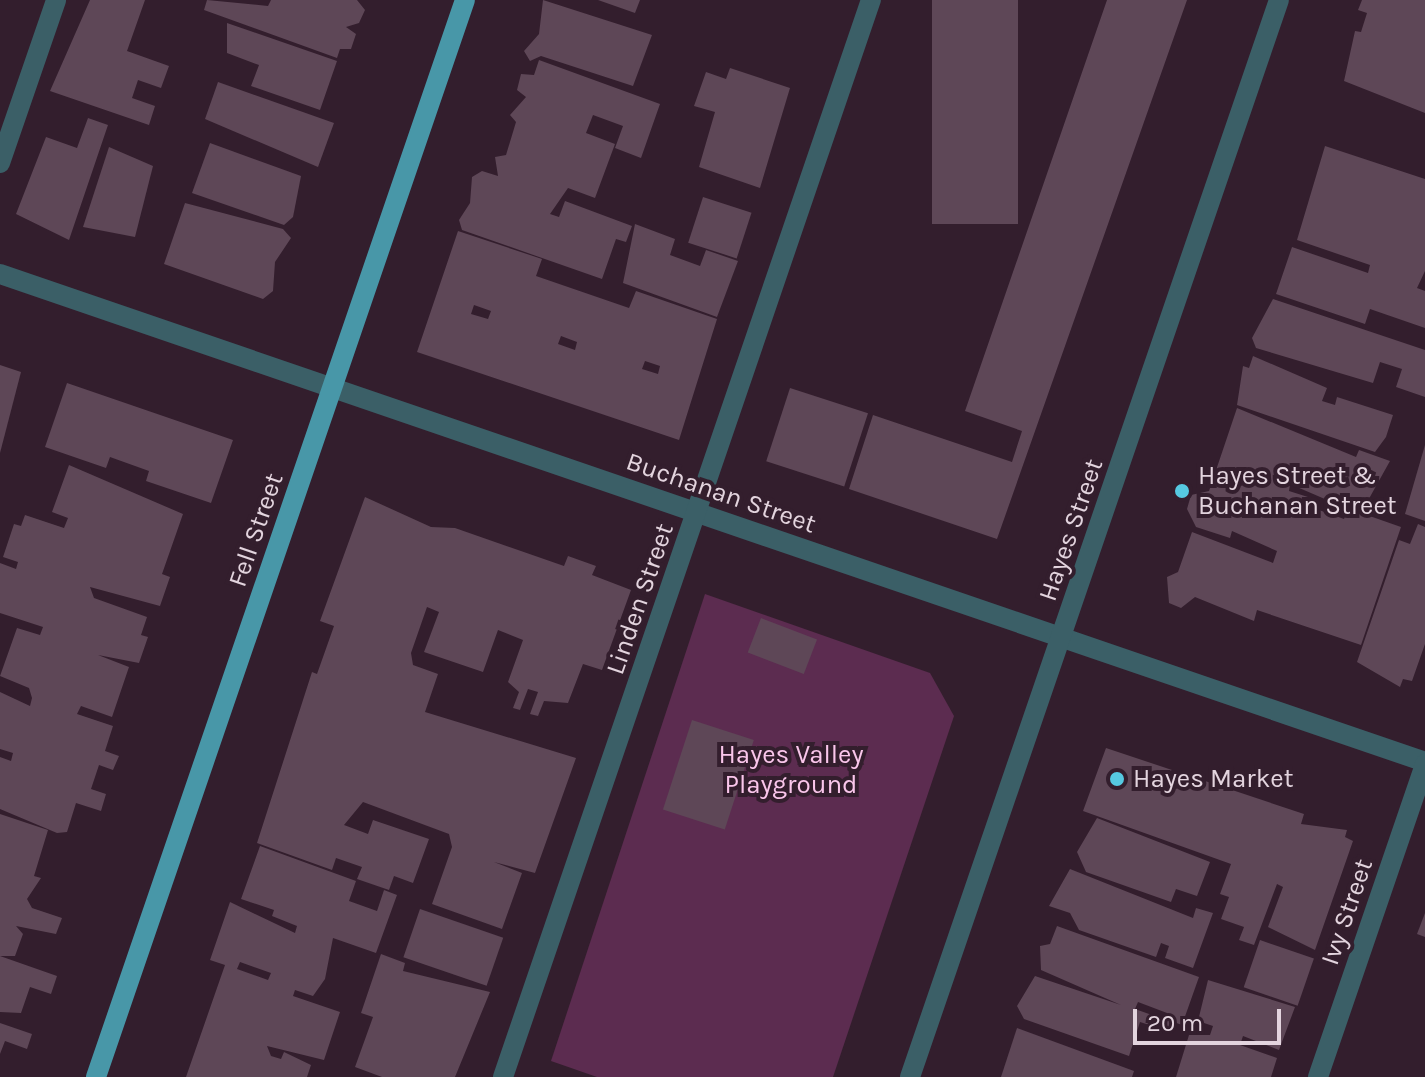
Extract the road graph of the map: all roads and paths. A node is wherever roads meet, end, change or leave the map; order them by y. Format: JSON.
{"nodes":[{"id":1,"x":56,"y":0,"type":"edge"},
{"id":2,"x":465,"y":0,"type":"edge"},
{"id":3,"x":871,"y":0,"type":"edge"},
{"id":4,"x":1279,"y":0,"type":"edge"},
{"id":5,"x":0,"y":163,"type":"edge"},
{"id":6,"x":0,"y":274,"type":"edge"},
{"id":7,"x":332,"y":388,"type":"junction"},
{"id":8,"x":697,"y":513,"type":"junction"},
{"id":9,"x":1061,"y":637,"type":"junction"},
{"id":10,"x":1425,"y":763,"type":"edge"},
{"id":11,"x":96,"y":1077,"type":"edge"},
{"id":12,"x":503,"y":1077,"type":"edge"},
{"id":13,"x":910,"y":1077,"type":"edge"},
{"id":14,"x":1318,"y":1077,"type":"edge"}],
"edges":[{"from":1,"to":5,"type":"street"},
{"from":2,"to":7,"type":"main road","name":"Fell Street"},
{"from":3,"to":8,"type":"street","name":"Linden Street"},
{"from":4,"to":9,"type":"street","name":"Hayes Street"},
{"from":6,"to":7,"type":"street","name":"Buchanan Street"},
{"from":7,"to":8,"type":"street","name":"Buchanan Street"},
{"from":7,"to":11,"type":"main road","name":"Fell Street"},
{"from":8,"to":9,"type":"street","name":"Buchanan Street"},
{"from":8,"to":12,"type":"street","name":"Linden Street"},
{"from":9,"to":10,"type":"street","name":"Buchanan Street"},
{"from":9,"to":13,"type":"street","name":"Hayes Street"},
{"from":10,"to":14,"type":"street","name":"Ivy Street"}]}
